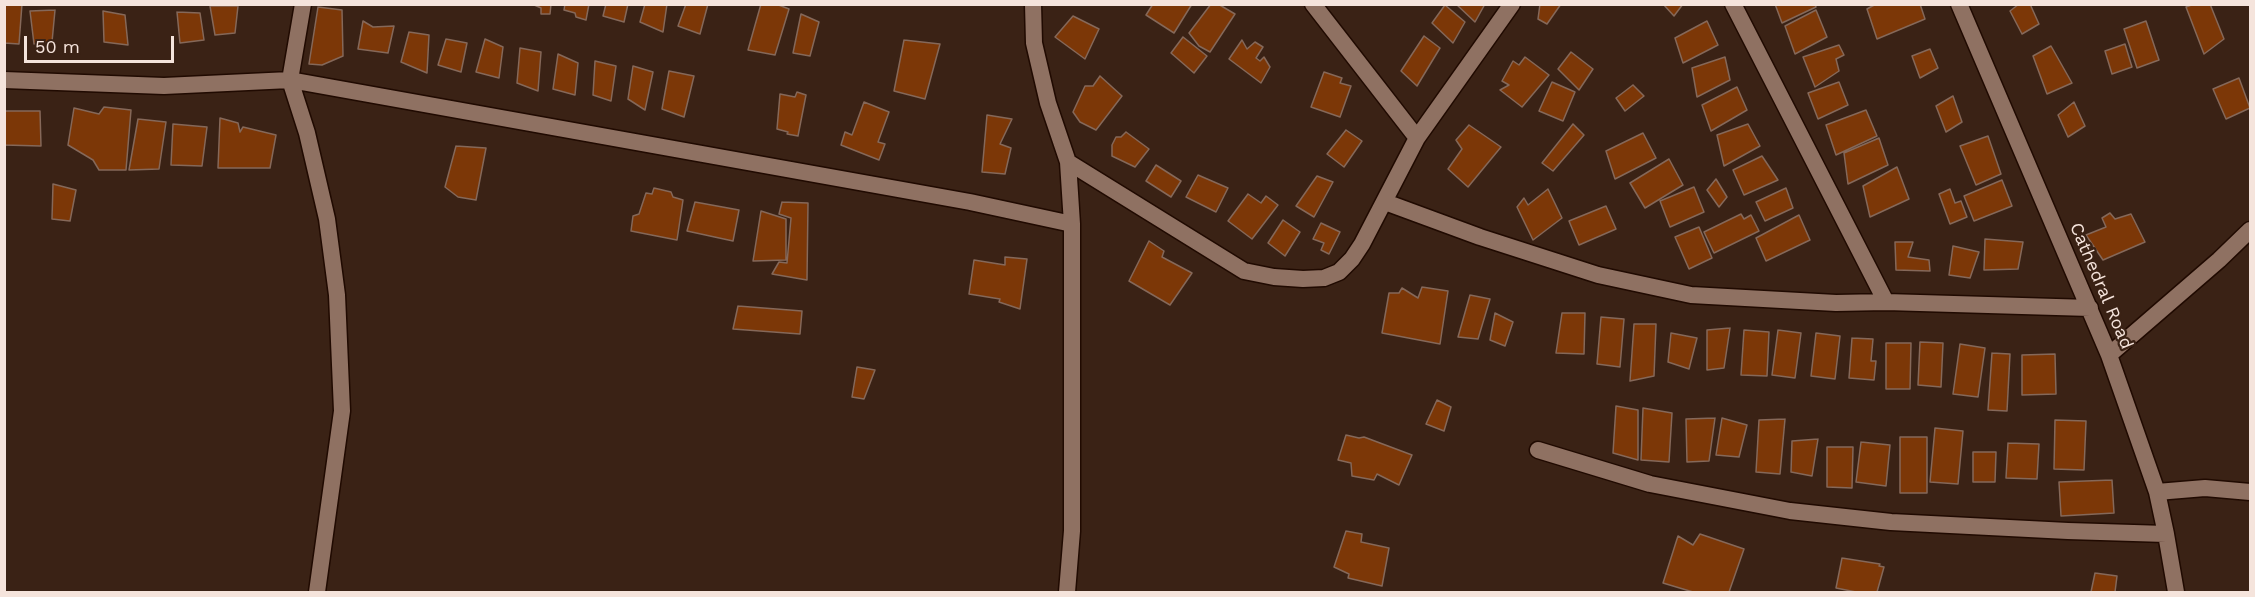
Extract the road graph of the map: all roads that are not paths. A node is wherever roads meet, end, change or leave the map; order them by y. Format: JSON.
{"nodes":[{"id":1,"x":303,"y":4,"type":"edge"},
{"id":2,"x":1034,"y":4,"type":"edge"},
{"id":3,"x":1313,"y":4,"type":"edge"},
{"id":4,"x":1512,"y":4,"type":"edge"},
{"id":5,"x":1733,"y":4,"type":"edge"},
{"id":6,"x":1959,"y":4,"type":"edge"},
{"id":7,"x":4,"y":80,"type":"edge"},
{"id":8,"x":290,"y":80,"type":"junction"},
{"id":9,"x":1417,"y":138,"type":"junction"},
{"id":10,"x":1068,"y":162,"type":"junction"},
{"id":11,"x":1386,"y":202,"type":"junction"},
{"id":12,"x":1072,"y":224,"type":"junction"},
{"id":13,"x":2250,"y":230,"type":"edge"},
{"id":14,"x":1886,"y":302,"type":"junction"},
{"id":15,"x":2090,"y":308,"type":"junction"},
{"id":16,"x":2109,"y":355,"type":"junction"},
{"id":17,"x":1538,"y":450,"type":"dead end"},
{"id":18,"x":2157,"y":492,"type":"junction"},
{"id":19,"x":2250,"y":492,"type":"edge"},
{"id":20,"x":2166,"y":534,"type":"junction"},
{"id":21,"x":317,"y":592,"type":"edge"},
{"id":22,"x":1067,"y":592,"type":"edge"},
{"id":23,"x":2176,"y":592,"type":"edge"}],
"edges":[{"from":1,"to":8,"type":"street"},
{"from":2,"to":10,"type":"street"},
{"from":3,"to":9,"type":"street"},
{"from":4,"to":9,"type":"street"},
{"from":5,"to":14,"type":"street"},
{"from":6,"to":15,"type":"street","name":"Cathedral Road"},
{"from":7,"to":8,"type":"street"},
{"from":8,"to":12,"type":"street"},
{"from":8,"to":21,"type":"street"},
{"from":9,"to":11,"type":"street"},
{"from":10,"to":11,"type":"street"},
{"from":10,"to":12,"type":"street"},
{"from":11,"to":14,"type":"street"},
{"from":12,"to":22,"type":"street"},
{"from":13,"to":16,"type":"street"},
{"from":14,"to":15,"type":"street"},
{"from":15,"to":16,"type":"street","name":"Cathedral Road"},
{"from":16,"to":18,"type":"street","name":"Cathedral Road"},
{"from":17,"to":20,"type":"street"},
{"from":18,"to":19,"type":"street"},
{"from":18,"to":20,"type":"street","name":"Cathedral Road"},
{"from":20,"to":23,"type":"street","name":"Cathedral Road"}]}
